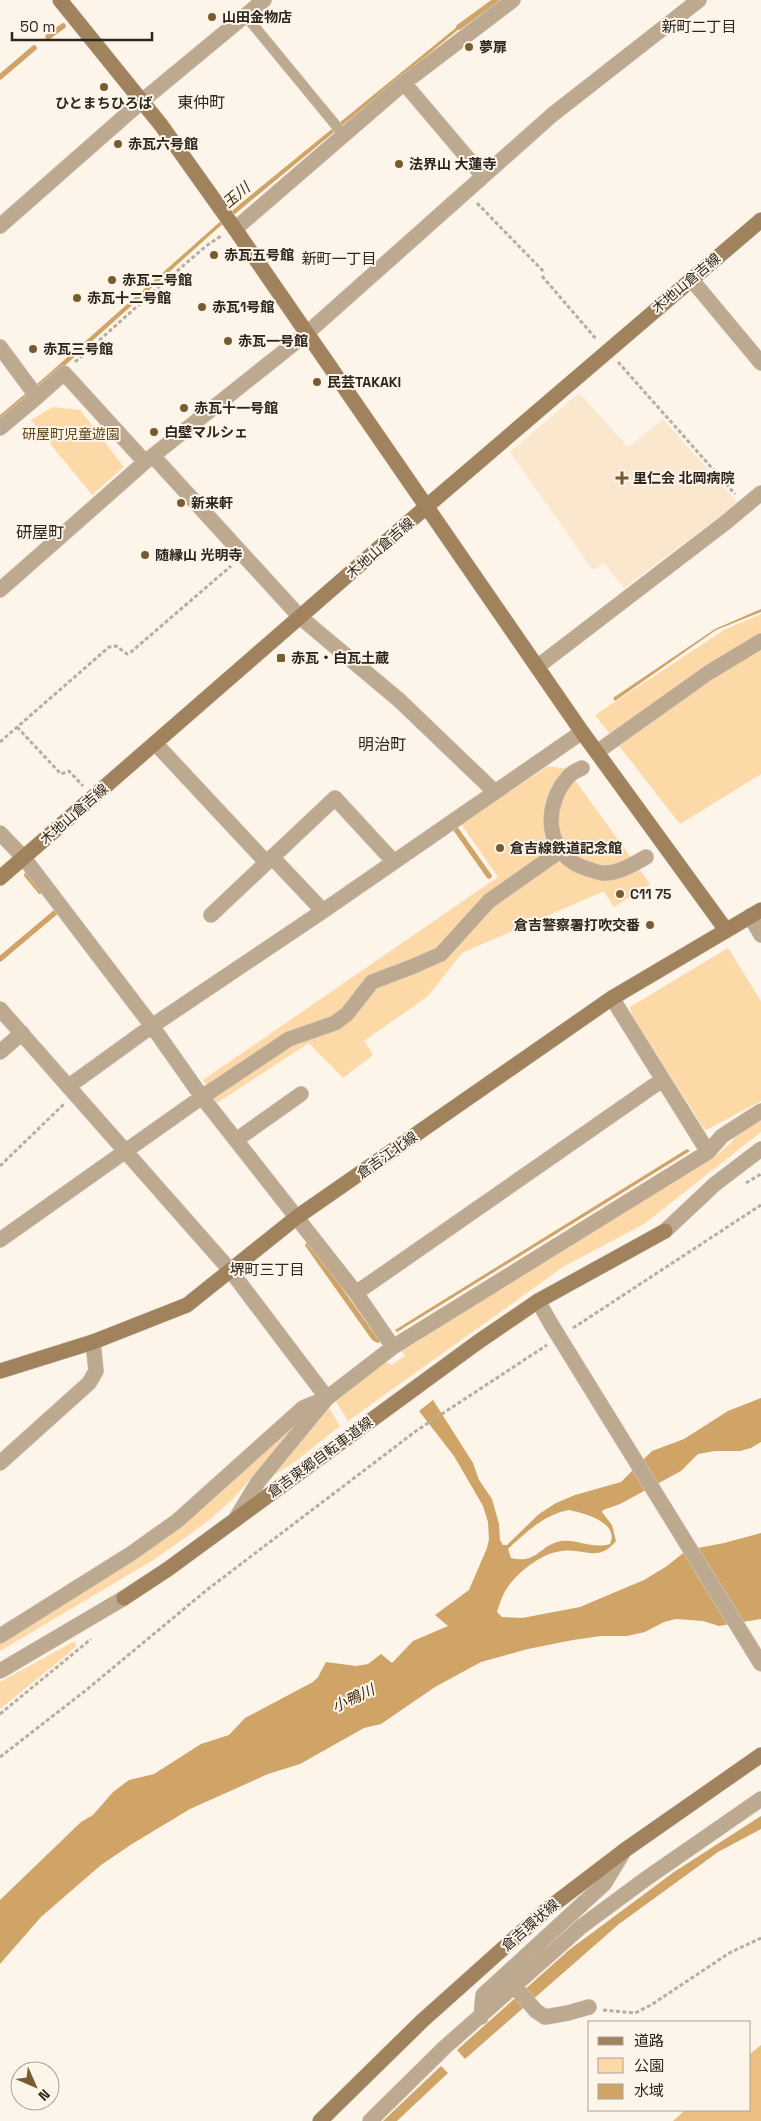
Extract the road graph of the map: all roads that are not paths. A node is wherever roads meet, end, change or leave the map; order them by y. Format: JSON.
{"nodes":[{"id":1,"x":60,"y":0,"type":"edge"},
{"id":2,"x":264,"y":0,"type":"edge"},
{"id":3,"x":513,"y":0,"type":"edge"},
{"id":4,"x":699,"y":0,"type":"edge"},
{"id":5,"x":245,"y":16,"type":"junction"},
{"id":6,"x":404,"y":83,"type":"junction"},
{"id":7,"x":142,"y":101,"type":"junction"},
{"id":8,"x":343,"y":134,"type":"junction"},
{"id":9,"x":482,"y":175,"type":"junction"},
{"id":10,"x":761,"y":220,"type":"edge"},
{"id":11,"x":0,"y":226,"type":"edge"},
{"id":12,"x":235,"y":229,"type":"junction"},
{"id":13,"x":691,"y":279,"type":"junction"},
{"id":14,"x":306,"y":334,"type":"junction"},
{"id":15,"x":0,"y":347,"type":"edge"},
{"id":16,"x":761,"y":362,"type":"edge"},
{"id":17,"x":37,"y":398,"type":"junction"},
{"id":18,"x":0,"y":428,"type":"edge"},
{"id":19,"x":149,"y":459,"type":"junction"},
{"id":20,"x":761,"y":493,"type":"edge"},
{"id":21,"x":426,"y":507,"type":"junction"},
{"id":22,"x":0,"y":590,"type":"edge"},
{"id":23,"x":300,"y":617,"type":"junction"},
{"id":24,"x":761,"y":641,"type":"edge"},
{"id":25,"x":537,"y":667,"type":"junction"},
{"id":26,"x":582,"y":732,"type":"junction"},
{"id":27,"x":155,"y":743,"type":"junction"},
{"id":28,"x":597,"y":752,"type":"junction"},
{"id":29,"x":582,"y":768,"type":"dead end"},
{"id":30,"x":495,"y":792,"type":"junction"},
{"id":31,"x":0,"y":833,"type":"edge"},
{"id":32,"x":560,"y":851,"type":"junction"},
{"id":33,"x":646,"y":857,"type":"dead end"},
{"id":34,"x":24,"y":858,"type":"junction"},
{"id":35,"x":269,"y":860,"type":"junction"},
{"id":36,"x":394,"y":862,"type":"junction"},
{"id":37,"x":0,"y":878,"type":"edge"},
{"id":38,"x":323,"y":911,"type":"junction"},
{"id":39,"x":756,"y":913,"type":"edge"},
{"id":40,"x":212,"y":915,"type":"dead end"},
{"id":41,"x":726,"y":930,"type":"junction"},
{"id":42,"x":761,"y":935,"type":"edge"},
{"id":43,"x":612,"y":998,"type":"junction"},
{"id":44,"x":0,"y":1009,"type":"edge"},
{"id":45,"x":152,"y":1026,"type":"junction"},
{"id":46,"x":22,"y":1033,"type":"junction"},
{"id":47,"x":0,"y":1052,"type":"edge"},
{"id":48,"x":662,"y":1080,"type":"junction"},
{"id":49,"x":72,"y":1090,"type":"junction"},
{"id":50,"x":301,"y":1094,"type":"dead end"},
{"id":51,"x":202,"y":1097,"type":"junction"},
{"id":52,"x":761,"y":1111,"type":"edge"},
{"id":53,"x":236,"y":1140,"type":"junction"},
{"id":54,"x":761,"y":1148,"type":"edge"},
{"id":55,"x":125,"y":1151,"type":"junction"},
{"id":56,"x":708,"y":1152,"type":"junction"},
{"id":57,"x":297,"y":1217,"type":"junction"},
{"id":58,"x":664,"y":1231,"type":"joint"},
{"id":59,"x":0,"y":1240,"type":"edge"},
{"id":60,"x":230,"y":1270,"type":"junction"},
{"id":61,"x":356,"y":1293,"type":"junction"},
{"id":62,"x":538,"y":1301,"type":"junction"},
{"id":63,"x":93,"y":1342,"type":"junction"},
{"id":64,"x":393,"y":1347,"type":"junction"},
{"id":65,"x":0,"y":1371,"type":"edge"},
{"id":66,"x":327,"y":1398,"type":"junction"},
{"id":67,"x":0,"y":1464,"type":"edge"},
{"id":68,"x":235,"y":1520,"type":"junction"},
{"id":69,"x":124,"y":1598,"type":"joint"},
{"id":70,"x":0,"y":1636,"type":"edge"},
{"id":71,"x":761,"y":1664,"type":"edge"},
{"id":72,"x":0,"y":1671,"type":"edge"},
{"id":73,"x":761,"y":1755,"type":"edge"},
{"id":74,"x":761,"y":1799,"type":"edge"},
{"id":75,"x":625,"y":1850,"type":"junction"},
{"id":76,"x":514,"y":1987,"type":"junction"},
{"id":77,"x":589,"y":2007,"type":"road end"},
{"id":78,"x":481,"y":2017,"type":"junction"},
{"id":79,"x":320,"y":2121,"type":"edge"},
{"id":80,"x":370,"y":2121,"type":"edge"}],
"edges":[{"from":1,"to":7,"type":"main road"},
{"from":2,"to":5,"type":"street"},
{"from":3,"to":6,"type":"street"},
{"from":4,"to":9,"type":"street"},
{"from":5,"to":7,"type":"street"},
{"from":5,"to":8,"type":"lane"},
{"from":6,"to":8,"type":"street"},
{"from":6,"to":9,"type":"street"},
{"from":7,"to":11,"type":"street"},
{"from":7,"to":12,"type":"main road"},
{"from":8,"to":12,"type":"street"},
{"from":9,"to":14,"type":"street"},
{"from":10,"to":13,"type":"main road","name":"木地山倉吉線"},
{"from":12,"to":14,"type":"main road"},
{"from":13,"to":16,"type":"street"},
{"from":13,"to":21,"type":"main road","name":"木地山倉吉線"},
{"from":14,"to":19,"type":"street"},
{"from":14,"to":21,"type":"main road"},
{"from":15,"to":17,"type":"street"},
{"from":17,"to":18,"type":"street"},
{"from":17,"to":19,"type":"street"},
{"from":19,"to":22,"type":"street"},
{"from":19,"to":23,"type":"street"},
{"from":20,"to":25,"type":"street"},
{"from":21,"to":23,"type":"main road","name":"木地山倉吉線"},
{"from":21,"to":25,"type":"main road"},
{"from":23,"to":27,"type":"main road","name":"木地山倉吉線"},
{"from":23,"to":30,"type":"street"},
{"from":24,"to":28,"type":"street"},
{"from":25,"to":26,"type":"main road"},
{"from":26,"to":28,"type":"main road"},
{"from":26,"to":30,"type":"street"},
{"from":27,"to":34,"type":"main road","name":"木地山倉吉線"},
{"from":27,"to":35,"type":"street"},
{"from":28,"to":41,"type":"main road"},
{"from":29,"to":32,"type":"street"},
{"from":30,"to":36,"type":"street"},
{"from":31,"to":34,"type":"street"},
{"from":32,"to":33,"type":"street"},
{"from":32,"to":51,"type":"street"},
{"from":34,"to":37,"type":"main road","name":"木地山倉吉線"},
{"from":34,"to":45,"type":"street"},
{"from":35,"to":36,"type":"street"},
{"from":35,"to":38,"type":"street"},
{"from":35,"to":40,"type":"street"},
{"from":36,"to":38,"type":"street"},
{"from":38,"to":45,"type":"street"},
{"from":39,"to":41,"type":"main road","name":"倉吉江北線"},
{"from":39,"to":42,"type":"street"},
{"from":41,"to":43,"type":"main road","name":"倉吉江北線"},
{"from":43,"to":48,"type":"street"},
{"from":43,"to":57,"type":"main road","name":"倉吉江北線"},
{"from":44,"to":46,"type":"street"},
{"from":45,"to":49,"type":"street"},
{"from":45,"to":51,"type":"street"},
{"from":46,"to":47,"type":"street"},
{"from":46,"to":49,"type":"street"},
{"from":48,"to":56,"type":"street"},
{"from":48,"to":61,"type":"street"},
{"from":49,"to":55,"type":"street"},
{"from":50,"to":53,"type":"street"},
{"from":51,"to":53,"type":"street"},
{"from":51,"to":55,"type":"street"},
{"from":52,"to":56,"type":"street"},
{"from":53,"to":57,"type":"street"},
{"from":54,"to":58,"type":"street"},
{"from":55,"to":59,"type":"street"},
{"from":55,"to":60,"type":"street"},
{"from":56,"to":64,"type":"street"},
{"from":57,"to":60,"type":"main road","name":"倉吉江北線"},
{"from":57,"to":61,"type":"street"},
{"from":58,"to":62,"type":"main road","name":"倉吉東郷自転車道線"},
{"from":60,"to":63,"type":"main road","name":"倉吉江北線"},
{"from":60,"to":66,"type":"street"},
{"from":61,"to":64,"type":"street"},
{"from":62,"to":68,"type":"main road","name":"倉吉東郷自転車道線"},
{"from":62,"to":71,"type":"street","bridge":true},
{"from":63,"to":65,"type":"main road","name":"倉吉江北線"},
{"from":63,"to":67,"type":"street"},
{"from":64,"to":66,"type":"street"},
{"from":66,"to":68,"type":"street"},
{"from":66,"to":70,"type":"street"},
{"from":68,"to":69,"type":"main road","name":"倉吉東郷自転車道線"},
{"from":69,"to":72,"type":"street"},
{"from":73,"to":75,"type":"main road","name":"倉吉環状線"},
{"from":74,"to":76,"type":"street"},
{"from":75,"to":78,"type":"street"},
{"from":75,"to":79,"type":"main road","name":"倉吉環状線"},
{"from":76,"to":77,"type":"street"},
{"from":76,"to":78,"type":"street"},
{"from":78,"to":80,"type":"street"}]}
